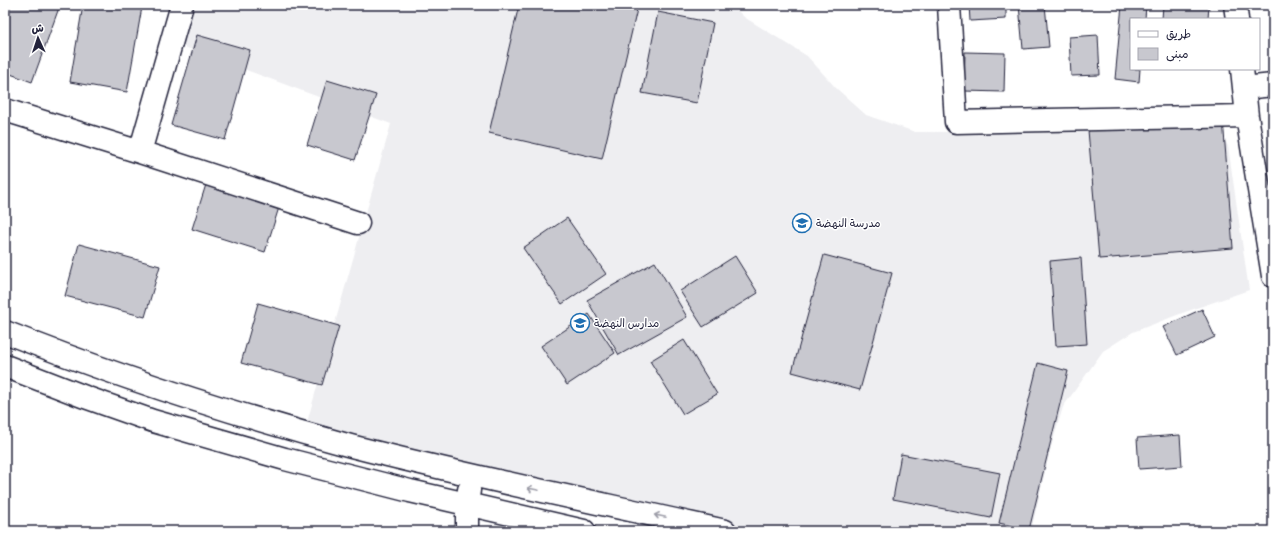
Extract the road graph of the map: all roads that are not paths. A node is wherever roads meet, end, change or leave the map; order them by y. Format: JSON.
{"nodes":[{"id":1,"x":182,"y":5,"type":"edge"},
{"id":2,"x":949,"y":5,"type":"edge"},
{"id":3,"x":1235,"y":5,"type":"edge"},
{"id":4,"x":1237,"y":18,"type":"edge"},
{"id":5,"x":1243,"y":78,"type":"edge"},
{"id":6,"x":1273,"y":85,"type":"edge"},
{"id":7,"x":5,"y":110,"type":"edge"},
{"id":8,"x":1247,"y":116,"type":"junction"},
{"id":9,"x":140,"y":152,"type":"junction"},
{"id":10,"x":358,"y":223,"type":"dead end"},
{"id":11,"x":1273,"y":276,"type":"edge"},
{"id":12,"x":5,"y":332,"type":"edge"},
{"id":13,"x":5,"y":366,"type":"edge"},
{"id":14,"x":470,"y":475,"type":"junction"},
{"id":15,"x":467,"y":504,"type":"junction"},
{"id":16,"x":467,"y":531,"type":"edge"},
{"id":17,"x":584,"y":531,"type":"edge"},
{"id":18,"x":725,"y":531,"type":"edge"}],
"edges":[{"from":1,"to":9,"type":"street"},
{"from":2,"to":8,"type":"street"},
{"from":3,"to":4,"type":"street"},
{"from":5,"to":6,"type":"street"},
{"from":5,"to":8,"type":"street"},
{"from":7,"to":9,"type":"street"},
{"from":8,"to":11,"type":"street"},
{"from":9,"to":10,"type":"street"},
{"from":12,"to":14,"type":"street"},
{"from":13,"to":15,"type":"street"},
{"from":14,"to":15,"type":"street"},
{"from":18,"to":14,"type":"street","one_way":true},
{"from":15,"to":16,"type":"street"},
{"from":15,"to":17,"type":"street"}]}
